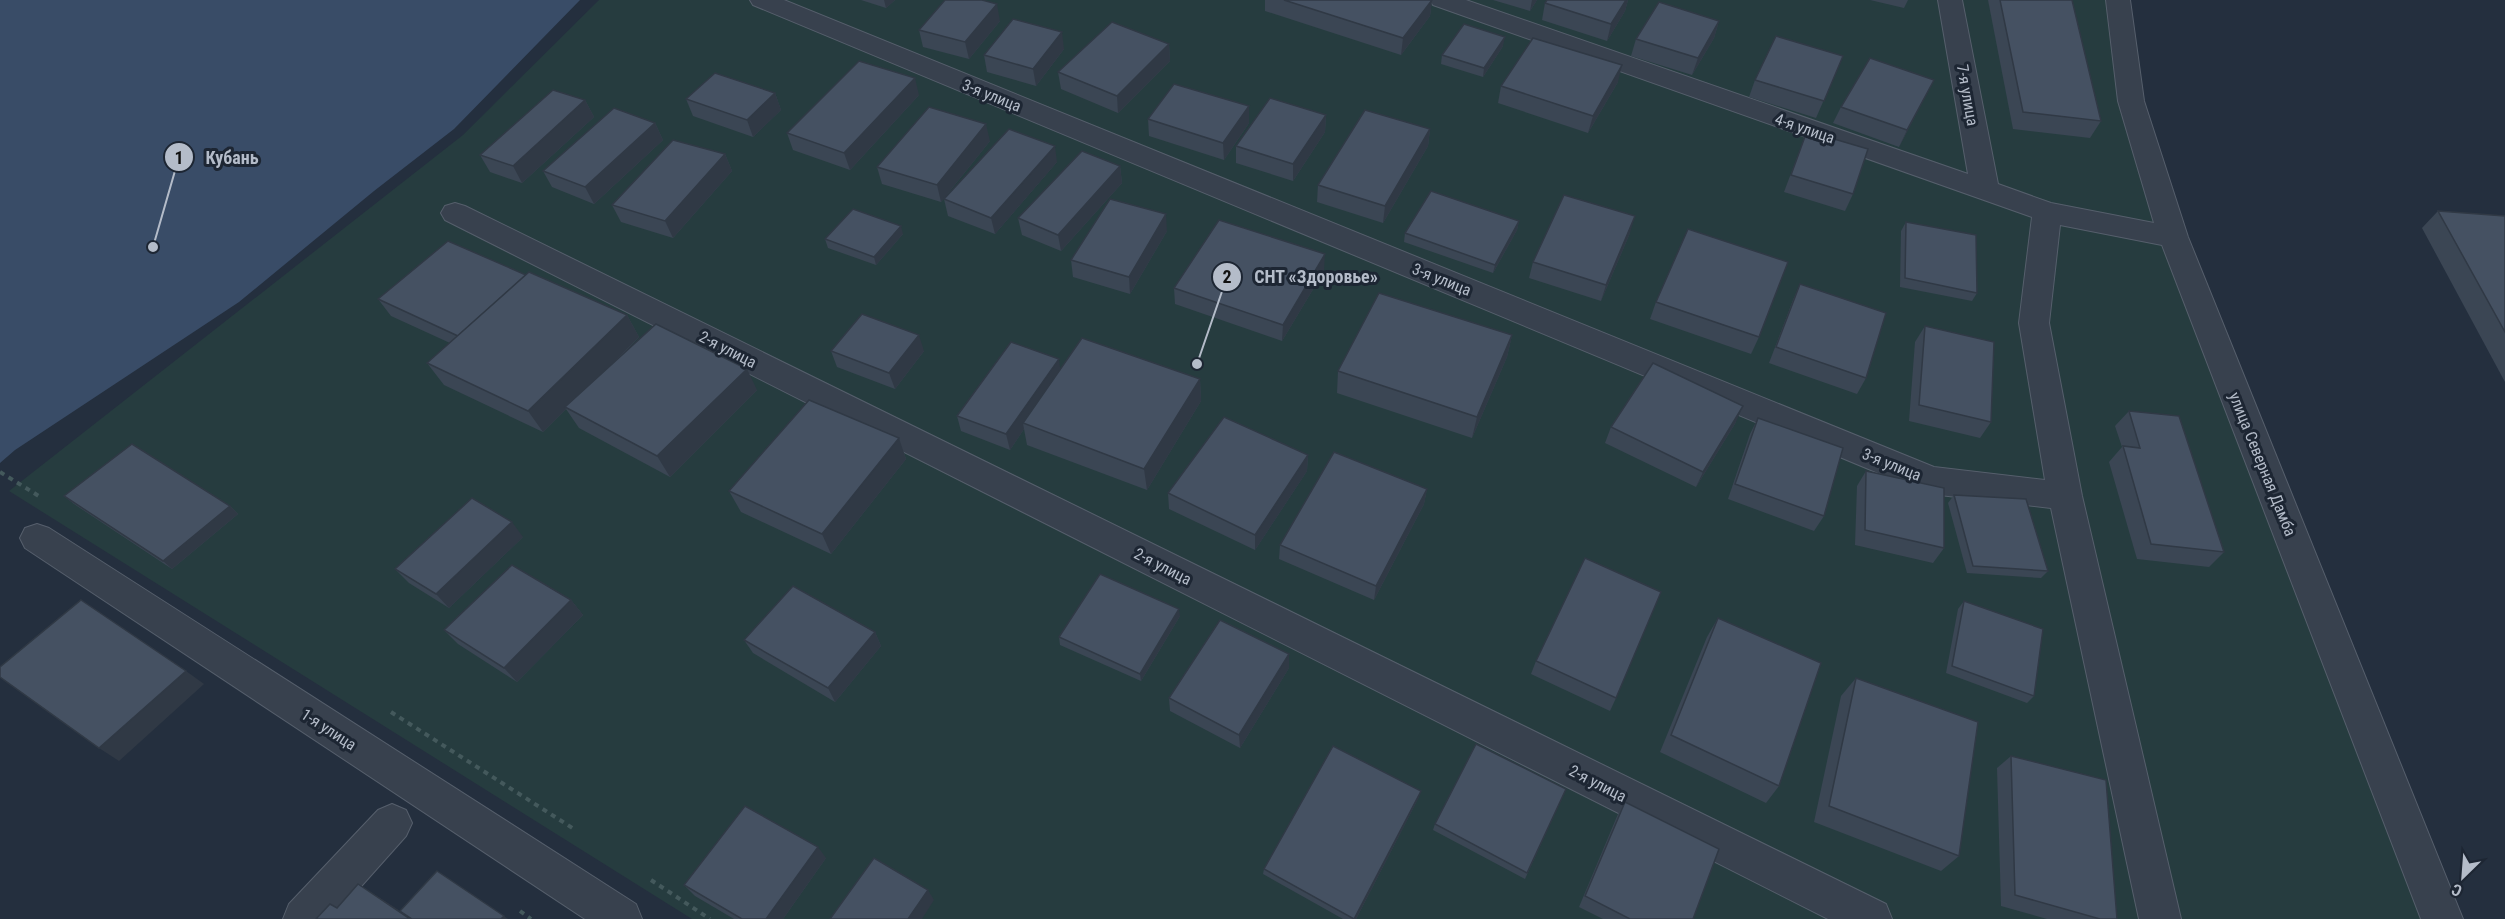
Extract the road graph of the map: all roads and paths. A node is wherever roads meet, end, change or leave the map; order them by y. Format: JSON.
{"nodes":[{"id":1,"x":762,"y":0,"type":"edge"},
{"id":2,"x":1442,"y":0,"type":"edge"},
{"id":3,"x":1950,"y":0,"type":"edge"},
{"id":4,"x":2118,"y":0,"type":"edge"},
{"id":5,"x":1986,"y":190,"type":"junction"},
{"id":6,"x":2046,"y":212,"type":"junction"},
{"id":7,"x":455,"y":213,"type":"dead end"},
{"id":8,"x":2173,"y":237,"type":"junction"},
{"id":9,"x":2064,"y":496,"type":"junction"},
{"id":10,"x":37,"y":538,"type":"dead end"},
{"id":11,"x":392,"y":823,"type":"dead end"},
{"id":12,"x":304,"y":919,"type":"edge"},
{"id":13,"x":621,"y":919,"type":"edge"},
{"id":14,"x":1871,"y":919,"type":"edge"},
{"id":15,"x":2160,"y":919,"type":"edge"},
{"id":16,"x":2442,"y":919,"type":"edge"}],
"edges":[{"from":1,"to":9,"type":"street","name":"3-я улица"},
{"from":2,"to":5,"type":"street","name":"4-я улица"},
{"from":3,"to":5,"type":"street","name":"7-я улица"},
{"from":4,"to":8,"type":"street","name":"улица Северная Дамба"},
{"from":5,"to":6,"type":"street","name":"4-я улица"},
{"from":6,"to":8,"type":"street","name":"4-я улица"},
{"from":6,"to":9,"type":"street"},
{"from":7,"to":14,"type":"street","name":"2-я улица"},
{"from":8,"to":16,"type":"street","name":"улица Северная Дамба"},
{"from":9,"to":15,"type":"street"},
{"from":10,"to":13,"type":"street","name":"1-я улица"},
{"from":11,"to":12,"type":"street"}]}
